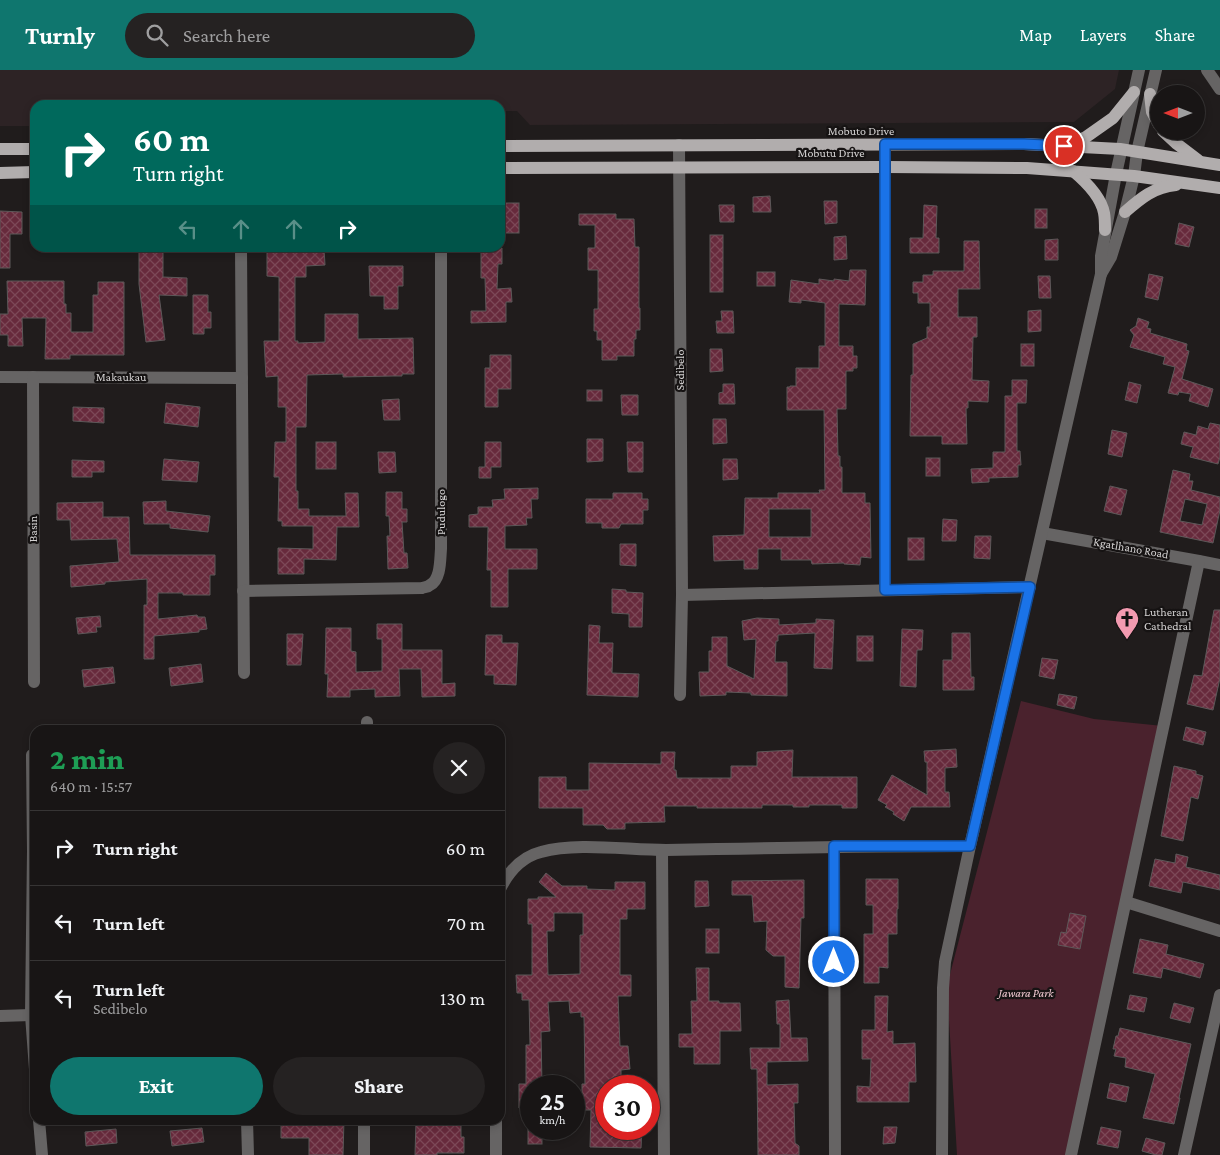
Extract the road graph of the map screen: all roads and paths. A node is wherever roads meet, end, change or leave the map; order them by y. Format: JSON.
{"nodes":[{"id":1,"x":1139,"y":70,"type":"edge"},
{"id":2,"x":1156,"y":70,"type":"edge"},
{"id":3,"x":1207,"y":70,"type":"edge"},
{"id":4,"x":1152,"y":85,"type":"edge"},
{"id":5,"x":1220,"y":90,"type":"edge"},
{"id":6,"x":1134,"y":92,"type":"junction"},
{"id":7,"x":1150,"y":94,"type":"edge"},
{"id":8,"x":1172,"y":140,"type":"edge"},
{"id":9,"x":885,"y":144,"type":"junction"},
{"id":10,"x":679,"y":145,"type":"junction"},
{"id":11,"x":505,"y":146,"type":"edge"},
{"id":12,"x":1064,"y":146,"type":"junction"},
{"id":13,"x":0,"y":149,"type":"edge"},
{"id":14,"x":30,"y":149,"type":"edge"},
{"id":15,"x":1120,"y":149,"type":"junction"},
{"id":16,"x":1137,"y":152,"type":"junction"},
{"id":17,"x":1201,"y":162,"type":"junction"},
{"id":18,"x":1220,"y":165,"type":"edge"},
{"id":19,"x":679,"y":167,"type":"junction"},
{"id":20,"x":886,"y":167,"type":"junction"},
{"id":21,"x":505,"y":168,"type":"edge"},
{"id":22,"x":1072,"y":171,"type":"junction"},
{"id":23,"x":30,"y":172,"type":"edge"},
{"id":24,"x":0,"y":173,"type":"edge"},
{"id":25,"x":1116,"y":174,"type":"junction"},
{"id":26,"x":1134,"y":176,"type":"junction"},
{"id":27,"x":1188,"y":184,"type":"junction"},
{"id":28,"x":1220,"y":188,"type":"edge"},
{"id":29,"x":1125,"y":212,"type":"junction"},
{"id":30,"x":1106,"y":230,"type":"junction"},
{"id":31,"x":241,"y":252,"type":"edge"},
{"id":32,"x":441,"y":252,"type":"edge"},
{"id":33,"x":1101,"y":274,"type":"junction"},
{"id":34,"x":0,"y":377,"type":"edge"},
{"id":35,"x":33,"y":377,"type":"junction"},
{"id":36,"x":242,"y":378,"type":"junction"},
{"id":37,"x":1042,"y":532,"type":"junction"},
{"id":38,"x":1199,"y":561,"type":"junction"},
{"id":39,"x":1220,"y":566,"type":"edge"},
{"id":40,"x":1030,"y":587,"type":"junction"},
{"id":41,"x":885,"y":590,"type":"junction"},
{"id":42,"x":243,"y":591,"type":"junction"},
{"id":43,"x":682,"y":595,"type":"junction"},
{"id":44,"x":244,"y":673,"type":"dead end"},
{"id":45,"x":34,"y":682,"type":"dead end"},
{"id":46,"x":680,"y":695,"type":"dead end"},
{"id":47,"x":834,"y":846,"type":"junction"},
{"id":48,"x":970,"y":846,"type":"junction"},
{"id":49,"x":662,"y":850,"type":"junction"},
{"id":50,"x":505,"y":880,"type":"edge"},
{"id":51,"x":1126,"y":902,"type":"junction"},
{"id":52,"x":1220,"y":931,"type":"edge"},
{"id":53,"x":1220,"y":995,"type":"edge"},
{"id":54,"x":30,"y":1015,"type":"edge"},
{"id":55,"x":0,"y":1016,"type":"edge"},
{"id":56,"x":39,"y":1125,"type":"edge"},
{"id":57,"x":247,"y":1125,"type":"edge"},
{"id":58,"x":364,"y":1125,"type":"edge"},
{"id":59,"x":496,"y":1125,"type":"edge"},
{"id":60,"x":42,"y":1155,"type":"edge"},
{"id":61,"x":248,"y":1155,"type":"edge"},
{"id":62,"x":364,"y":1155,"type":"edge"},
{"id":63,"x":496,"y":1155,"type":"edge"},
{"id":64,"x":664,"y":1155,"type":"edge"},
{"id":65,"x":835,"y":1155,"type":"edge"},
{"id":66,"x":942,"y":1155,"type":"edge"},
{"id":67,"x":1071,"y":1155,"type":"edge"},
{"id":68,"x":1184,"y":1155,"type":"edge"}],
"edges":[{"from":1,"to":6,"type":"street"},
{"from":2,"to":4,"type":"street"},
{"from":3,"to":5,"type":"street"},
{"from":6,"to":12,"type":"main road"},
{"from":6,"to":15,"type":"street"},
{"from":7,"to":16,"type":"street"},
{"from":8,"to":17,"type":"main road"},
{"from":9,"to":10,"type":"main road","name":"Mobuto Drive"},
{"from":9,"to":12,"type":"main road","name":"Mobuto Drive"},
{"from":9,"to":20,"type":"street"},
{"from":10,"to":11,"type":"main road","name":"Mobuto Drive"},
{"from":10,"to":19,"type":"street","name":"Sedibelo"},
{"from":12,"to":15,"type":"main road","name":"Mobuto Drive"},
{"from":13,"to":14,"type":"main road"},
{"from":15,"to":16,"type":"main road","name":"Mobuto Drive"},
{"from":15,"to":25,"type":"street"},
{"from":16,"to":17,"type":"main road","name":"Mobuto Drive"},
{"from":16,"to":26,"type":"street"},
{"from":17,"to":18,"type":"main road","name":"Mobuto Drive"},
{"from":19,"to":20,"type":"main road","name":"Mobutu Drive"},
{"from":19,"to":21,"type":"main road","name":"Mobutu Drive"},
{"from":19,"to":43,"type":"street","name":"Sedibelo"},
{"from":20,"to":22,"type":"main road","name":"Mobutu Drive"},
{"from":20,"to":41,"type":"street"},
{"from":22,"to":25,"type":"main road","name":"Mobutu Drive"},
{"from":22,"to":30,"type":"main road"},
{"from":23,"to":24,"type":"main road"},
{"from":25,"to":26,"type":"main road","name":"Mobutu Drive"},
{"from":25,"to":30,"type":"street"},
{"from":26,"to":27,"type":"main road","name":"Mobutu Drive"},
{"from":26,"to":29,"type":"street"},
{"from":27,"to":28,"type":"main road","name":"Mobutu Drive"},
{"from":27,"to":29,"type":"main road"},
{"from":29,"to":33,"type":"street"},
{"from":30,"to":33,"type":"street"},
{"from":31,"to":36,"type":"street"},
{"from":32,"to":42,"type":"street","name":"Pudulogo"},
{"from":33,"to":37,"type":"street"},
{"from":34,"to":35,"type":"street","name":"Makaukau"},
{"from":35,"to":36,"type":"street","name":"Makaukau"},
{"from":35,"to":45,"type":"street","name":"Basin"},
{"from":36,"to":42,"type":"street"},
{"from":37,"to":38,"type":"street","name":"Kgatlhano Road"},
{"from":37,"to":40,"type":"street"},
{"from":38,"to":39,"type":"street","name":"Kgatlhano Road"},
{"from":38,"to":51,"type":"street"},
{"from":40,"to":41,"type":"street"},
{"from":40,"to":48,"type":"street"},
{"from":41,"to":43,"type":"street"},
{"from":42,"to":44,"type":"street"},
{"from":43,"to":46,"type":"street","name":"Sedibelo"},
{"from":47,"to":48,"type":"street"},
{"from":47,"to":49,"type":"street"},
{"from":47,"to":65,"type":"street"},
{"from":48,"to":66,"type":"street"},
{"from":49,"to":50,"type":"street"},
{"from":49,"to":64,"type":"street"},
{"from":51,"to":52,"type":"street"},
{"from":51,"to":67,"type":"street"},
{"from":53,"to":68,"type":"street"},
{"from":54,"to":55,"type":"street"},
{"from":56,"to":60,"type":"street"},
{"from":57,"to":61,"type":"street"},
{"from":58,"to":62,"type":"street"},
{"from":59,"to":63,"type":"street"}]}
